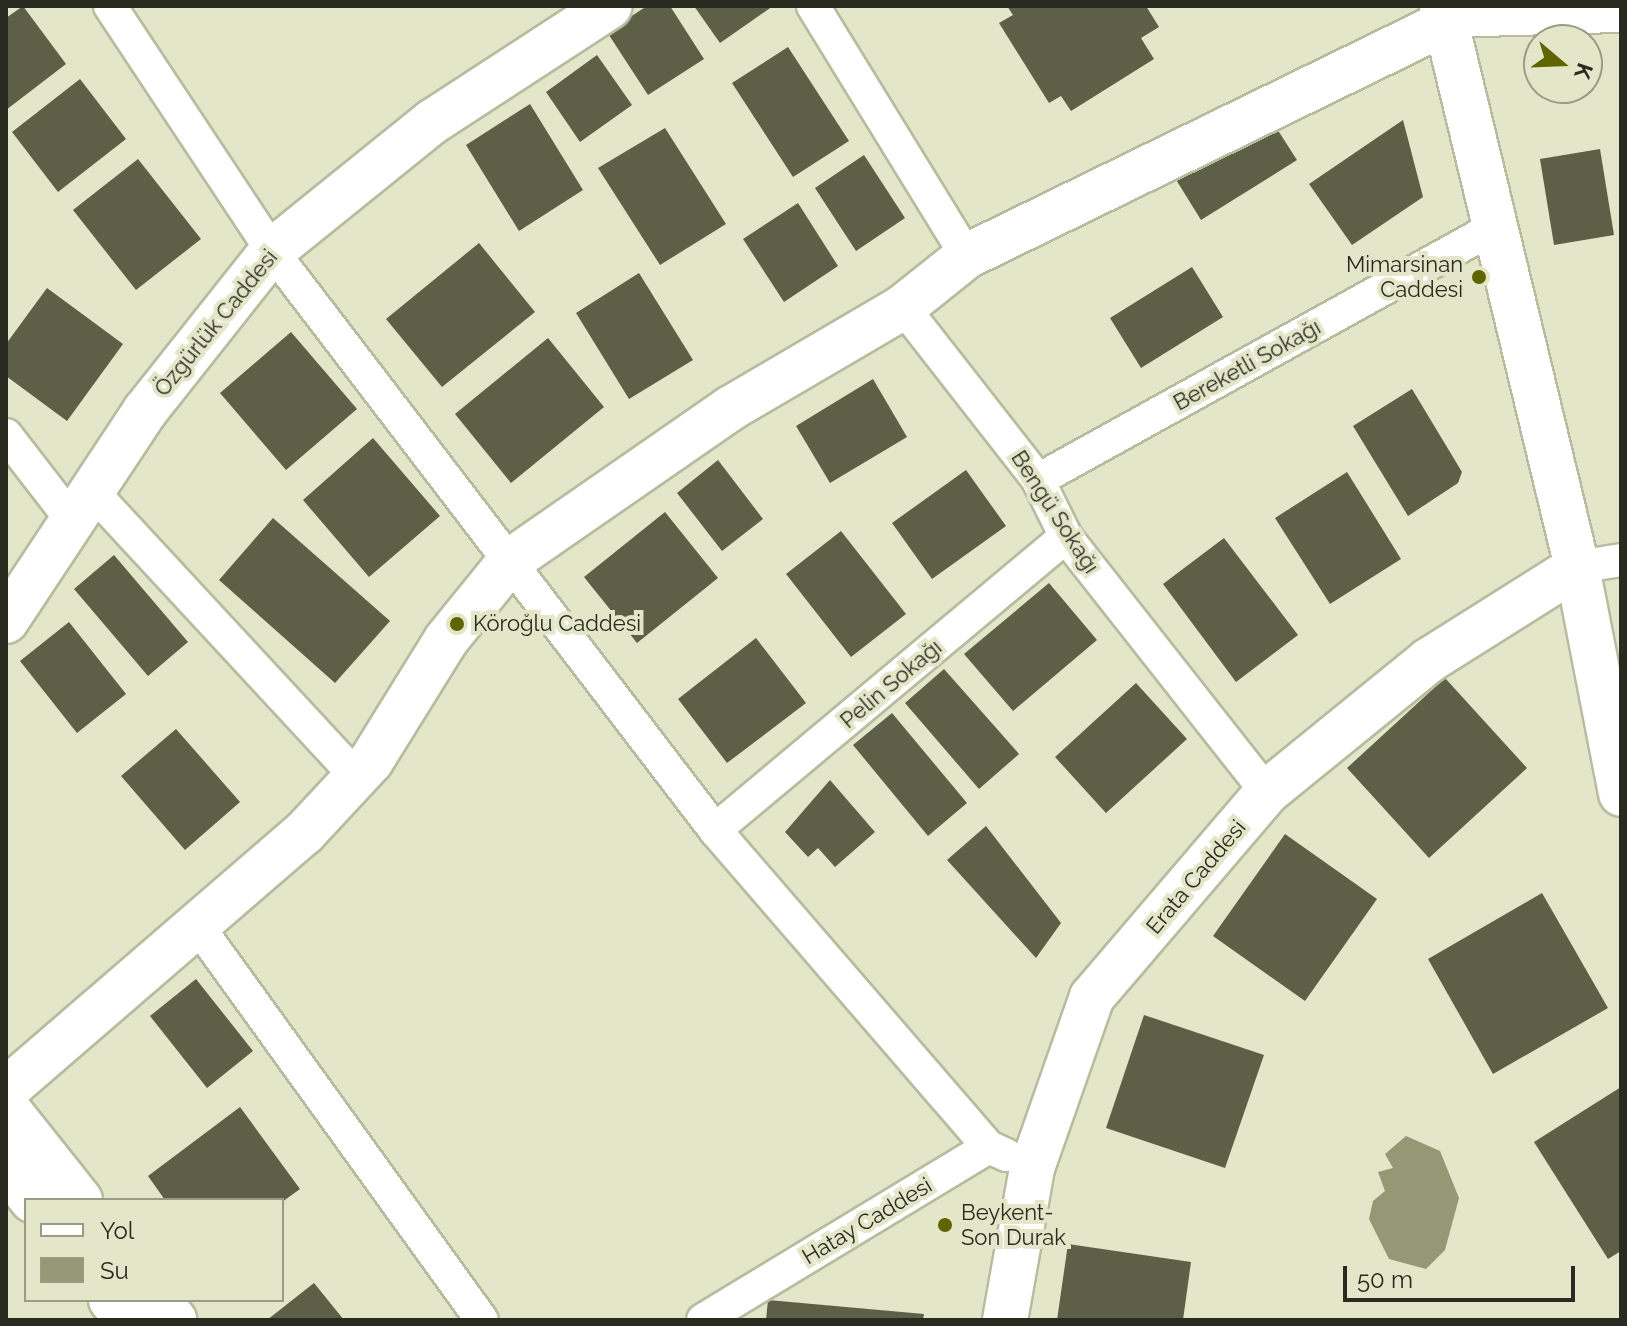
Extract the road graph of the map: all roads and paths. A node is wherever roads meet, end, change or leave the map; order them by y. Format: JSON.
{"nodes":[{"id":1,"x":110,"y":6,"type":"edge"},
{"id":2,"x":610,"y":6,"type":"edge"},
{"id":3,"x":813,"y":6,"type":"edge"},
{"id":4,"x":1445,"y":13,"type":"edge"},
{"id":5,"x":1621,"y":16,"type":"edge"},
{"id":6,"x":1497,"y":226,"type":"junction"},
{"id":7,"x":272,"y":251,"type":"junction"},
{"id":8,"x":967,"y":256,"type":"junction"},
{"id":9,"x":903,"y":307,"type":"junction"},
{"id":10,"x":6,"y":435,"type":"edge"},
{"id":11,"x":1038,"y":480,"type":"junction"},
{"id":12,"x":80,"y":504,"type":"junction"},
{"id":13,"x":1066,"y":537,"type":"junction"},
{"id":14,"x":1621,"y":560,"type":"edge"},
{"id":15,"x":510,"y":561,"type":"junction"},
{"id":16,"x":1577,"y":567,"type":"junction"},
{"id":17,"x":6,"y":621,"type":"edge"},
{"id":18,"x":356,"y":776,"type":"junction"},
{"id":19,"x":1267,"y":792,"type":"junction"},
{"id":20,"x":1621,"y":794,"type":"edge"},
{"id":21,"x":715,"y":830,"type":"junction"},
{"id":22,"x":197,"y":925,"type":"junction"},
{"id":23,"x":6,"y":1090,"type":"edge"},
{"id":24,"x":6,"y":1107,"type":"edge"},
{"id":25,"x":989,"y":1147,"type":"junction"},
{"id":26,"x":6,"y":1167,"type":"edge"},
{"id":27,"x":1032,"y":1168,"type":"junction"},
{"id":28,"x":30,"y":1198,"type":"edge"},
{"id":29,"x":78,"y":1198,"type":"edge"},
{"id":30,"x":113,"y":1302,"type":"edge"},
{"id":31,"x":160,"y":1302,"type":"edge"},
{"id":32,"x":127,"y":1320,"type":"edge"},
{"id":33,"x":174,"y":1320,"type":"edge"},
{"id":34,"x":482,"y":1320,"type":"edge"},
{"id":35,"x":703,"y":1320,"type":"edge"},
{"id":36,"x":1005,"y":1320,"type":"edge"}],
"edges":[{"from":1,"to":7,"type":"street"},
{"from":2,"to":7,"type":"street","name":"Özgürlük Caddesi"},
{"from":3,"to":8,"type":"street"},
{"from":4,"to":5,"type":"street"},
{"from":4,"to":6,"type":"street"},
{"from":4,"to":8,"type":"street"},
{"from":6,"to":11,"type":"street","name":"Bereketli Sokağı"},
{"from":6,"to":16,"type":"street"},
{"from":7,"to":12,"type":"street","name":"Özgürlük Caddesi"},
{"from":7,"to":15,"type":"street"},
{"from":8,"to":9,"type":"street"},
{"from":9,"to":11,"type":"street","name":"Bengü Sokağı"},
{"from":9,"to":15,"type":"street"},
{"from":10,"to":12,"type":"street"},
{"from":11,"to":13,"type":"street","name":"Bengü Sokağı"},
{"from":12,"to":17,"type":"street","name":"Özgürlük Caddesi"},
{"from":12,"to":18,"type":"street"},
{"from":13,"to":19,"type":"street","name":"Bengü Sokağı"},
{"from":13,"to":21,"type":"street","name":"Pelin Sokağı"},
{"from":14,"to":16,"type":"street"},
{"from":15,"to":18,"type":"street"},
{"from":15,"to":21,"type":"street"},
{"from":16,"to":19,"type":"street","name":"Erata Caddesi"},
{"from":16,"to":20,"type":"street"},
{"from":18,"to":22,"type":"street"},
{"from":19,"to":27,"type":"street","name":"Erata Caddesi"},
{"from":21,"to":25,"type":"street"},
{"from":22,"to":23,"type":"street"},
{"from":22,"to":34,"type":"street"},
{"from":24,"to":29,"type":"street"},
{"from":25,"to":27,"type":"street"},
{"from":25,"to":35,"type":"street","name":"Hatay Caddesi"},
{"from":26,"to":28,"type":"street"},
{"from":27,"to":36,"type":"street","name":"Erata Caddesi"},
{"from":30,"to":32,"type":"street"},
{"from":31,"to":33,"type":"street"}]}
